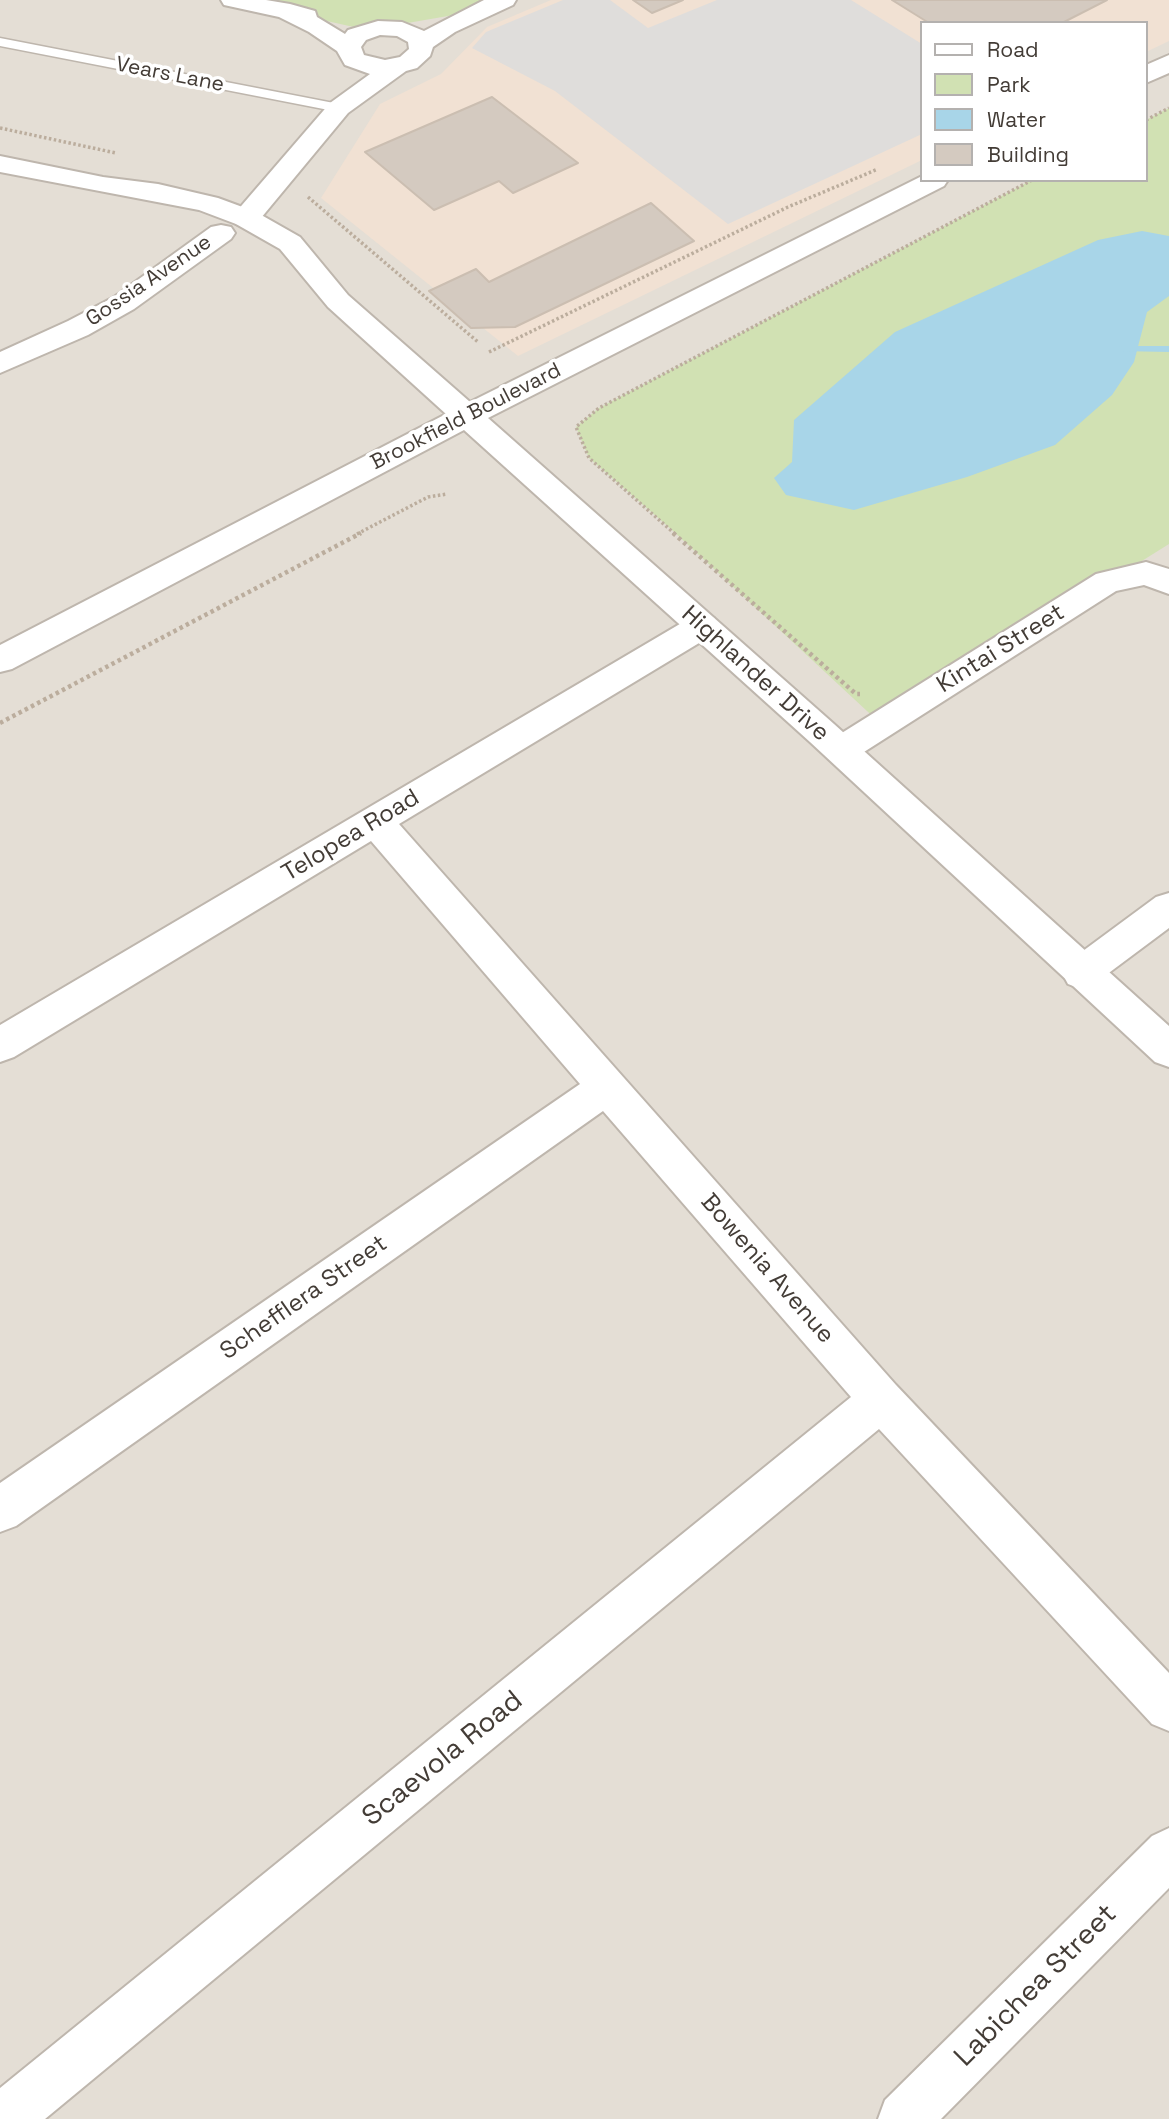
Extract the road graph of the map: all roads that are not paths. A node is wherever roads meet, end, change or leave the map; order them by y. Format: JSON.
{"nodes":[{"id":1,"x":233,"y":0,"type":"edge"},
{"id":2,"x":504,"y":0,"type":"edge"},
{"id":3,"x":281,"y":9,"type":"junction"},
{"id":4,"x":477,"y":11,"type":"junction"},
{"id":5,"x":379,"y":29,"type":"junction"},
{"id":6,"x":0,"y":42,"type":"edge"},
{"id":7,"x":421,"y":44,"type":"junction"},
{"id":8,"x":351,"y":54,"type":"junction"},
{"id":9,"x":1169,"y":63,"type":"edge"},
{"id":10,"x":397,"y":66,"type":"junction"},
{"id":11,"x":1148,"y":74,"type":"edge"},
{"id":12,"x":339,"y":108,"type":"junction"},
{"id":13,"x":0,"y":164,"type":"edge"},
{"id":14,"x":931,"y":182,"type":"edge"},
{"id":15,"x":103,"y":185,"type":"junction"},
{"id":16,"x":246,"y":218,"type":"junction"},
{"id":17,"x":221,"y":233,"type":"junction"},
{"id":18,"x":338,"y":301,"type":"junction"},
{"id":19,"x":0,"y":363,"type":"edge"},
{"id":20,"x":467,"y":416,"type":"junction"},
{"id":21,"x":1169,"y":582,"type":"edge"},
{"id":22,"x":702,"y":626,"type":"junction"},
{"id":23,"x":0,"y":660,"type":"edge"},
{"id":24,"x":841,"y":750,"type":"junction"},
{"id":25,"x":375,"y":822,"type":"junction"},
{"id":26,"x":1169,"y":908,"type":"edge"},
{"id":27,"x":1082,"y":973,"type":"junction"},
{"id":28,"x":0,"y":1045,"type":"edge"},
{"id":29,"x":1169,"y":1050,"type":"edge"},
{"id":30,"x":608,"y":1086,"type":"junction"},
{"id":31,"x":881,"y":1400,"type":"junction"},
{"id":32,"x":0,"y":1510,"type":"edge"},
{"id":33,"x":1169,"y":1707,"type":"edge"},
{"id":34,"x":1169,"y":1853,"type":"edge"},
{"id":35,"x":4,"y":2119,"type":"edge"},
{"id":36,"x":904,"y":2119,"type":"edge"}],
"edges":[{"from":1,"to":3,"type":"street"},
{"from":2,"to":4,"type":"street"},
{"from":3,"to":5,"type":"street"},
{"from":3,"to":8,"type":"street"},
{"from":4,"to":5,"type":"street"},
{"from":4,"to":7,"type":"street"},
{"from":5,"to":7,"type":"street"},
{"from":5,"to":8,"type":"street"},
{"from":6,"to":12,"type":"lane","name":"Vears Lane"},
{"from":7,"to":10,"type":"street"},
{"from":8,"to":10,"type":"street"},
{"from":8,"to":12,"type":"street"},
{"from":9,"to":11,"type":"street"},
{"from":10,"to":12,"type":"street"},
{"from":12,"to":16,"type":"street"},
{"from":13,"to":15,"type":"street","name":"Highlander Drive"},
{"from":14,"to":20,"type":"street","name":"Brookfield Boulevard"},
{"from":15,"to":16,"type":"street","name":"Highlander Drive"},
{"from":15,"to":17,"type":"street","name":"Highlander Drive"},
{"from":16,"to":18,"type":"street","name":"Highlander Drive"},
{"from":17,"to":18,"type":"street","name":"Highlander Drive"},
{"from":17,"to":19,"type":"street","name":"Gossia Avenue"},
{"from":18,"to":20,"type":"street","name":"Highlander Drive"},
{"from":20,"to":22,"type":"street","name":"Highlander Drive"},
{"from":20,"to":23,"type":"street","name":"Brookfield Boulevard"},
{"from":21,"to":24,"type":"street","name":"Kintai Street"},
{"from":22,"to":24,"type":"street","name":"Highlander Drive"},
{"from":22,"to":25,"type":"street","name":"Telopea Road"},
{"from":24,"to":27,"type":"street","name":"Highlander Drive"},
{"from":25,"to":28,"type":"street","name":"Telopea Road"},
{"from":25,"to":30,"type":"street","name":"Bowenia Avenue"},
{"from":26,"to":27,"type":"street"},
{"from":27,"to":29,"type":"street","name":"Highlander Drive"},
{"from":30,"to":31,"type":"street","name":"Bowenia Avenue"},
{"from":30,"to":32,"type":"street","name":"Schefflera Street"},
{"from":31,"to":33,"type":"street","name":"Bowenia Avenue"},
{"from":31,"to":35,"type":"street","name":"Scaevola Road"},
{"from":34,"to":36,"type":"street","name":"Labichea Street"}]}
